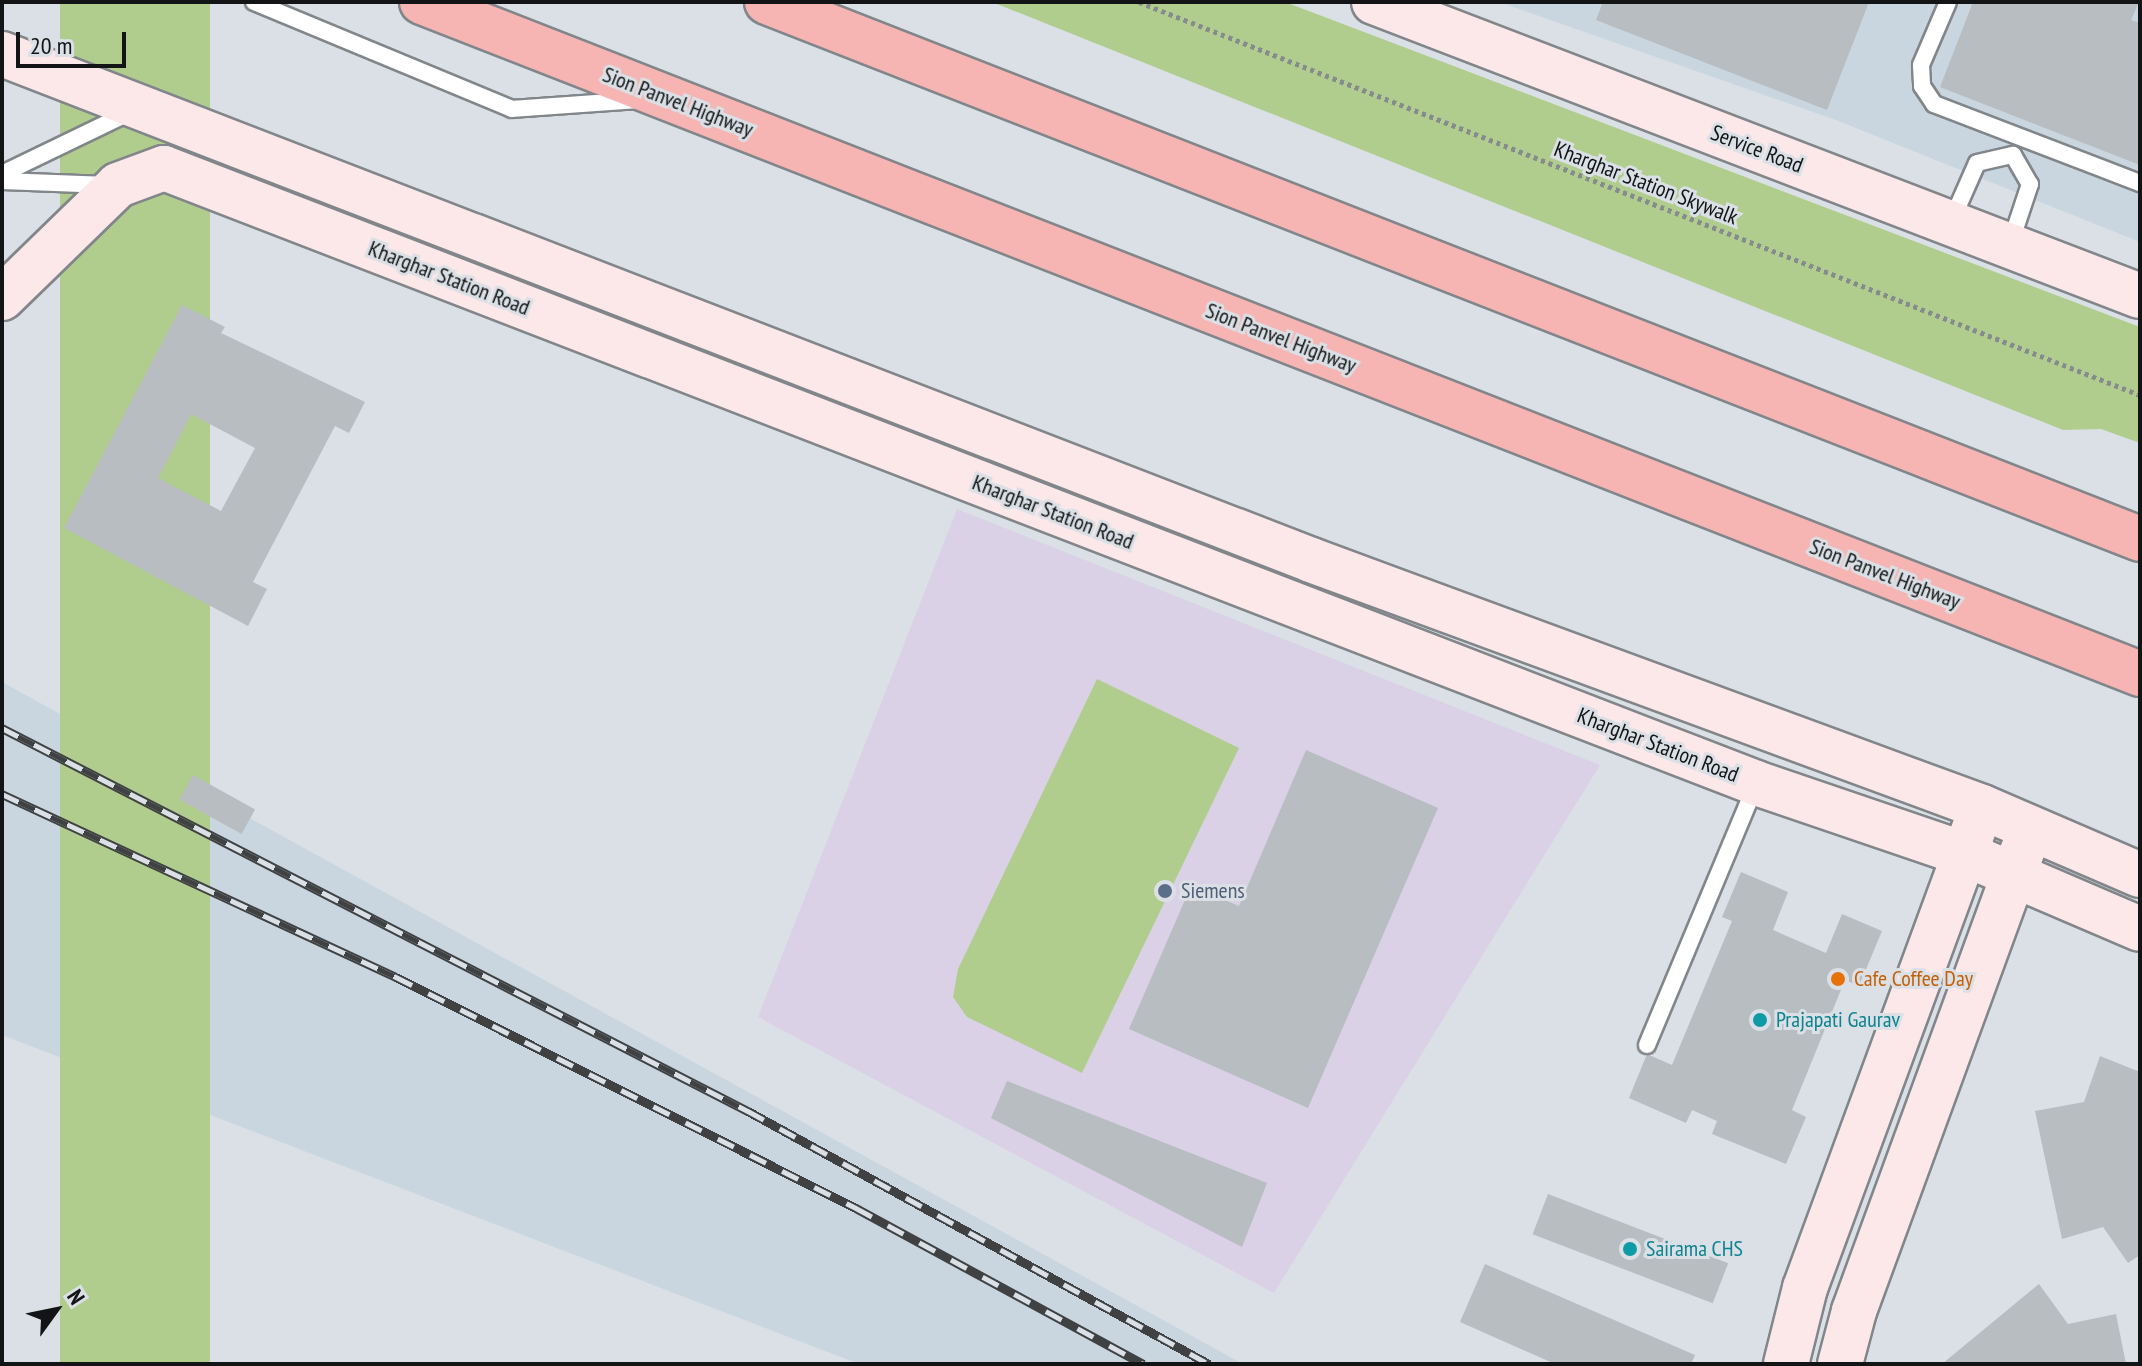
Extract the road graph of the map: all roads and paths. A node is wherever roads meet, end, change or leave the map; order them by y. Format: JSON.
{"nodes":[{"id":1,"x":254,"y":2,"type":"edge"},
{"id":2,"x":422,"y":2,"type":"edge"},
{"id":3,"x":767,"y":2,"type":"edge"},
{"id":4,"x":1139,"y":2,"type":"edge"},
{"id":5,"x":1374,"y":2,"type":"edge"},
{"id":6,"x":1948,"y":2,"type":"edge"},
{"id":7,"x":2,"y":54,"type":"edge"},
{"id":8,"x":667,"y":98,"type":"junction"},
{"id":9,"x":140,"y":108,"type":"junction"},
{"id":10,"x":2021,"y":137,"type":"junction"},
{"id":11,"x":2013,"y":155,"type":"junction"},
{"id":12,"x":2,"y":174,"type":"edge"},
{"id":13,"x":2,"y":181,"type":"edge"},
{"id":14,"x":2140,"y":183,"type":"edge"},
{"id":15,"x":118,"y":185,"type":"junction"},
{"id":16,"x":1951,"y":223,"type":"junction"},
{"id":17,"x":2010,"y":246,"type":"junction"},
{"id":18,"x":2140,"y":296,"type":"edge"},
{"id":19,"x":2,"y":298,"type":"edge"},
{"id":20,"x":2140,"y":395,"type":"edge"},
{"id":21,"x":2140,"y":539,"type":"edge"},
{"id":22,"x":1311,"y":560,"type":"junction"},
{"id":23,"x":1293,"y":605,"type":"junction"},
{"id":24,"x":2140,"y":674,"type":"edge"},
{"id":25,"x":1756,"y":783,"type":"junction"},
{"id":26,"x":1982,"y":807,"type":"junction"},
{"id":27,"x":2030,"y":833,"type":"junction"},
{"id":28,"x":1965,"y":854,"type":"junction"},
{"id":29,"x":2140,"y":875,"type":"edge"},
{"id":30,"x":2013,"y":879,"type":"junction"},
{"id":31,"x":2140,"y":929,"type":"edge"},
{"id":32,"x":1647,"y":1045,"type":"dead end"},
{"id":33,"x":1789,"y":1348,"type":"edge"},
{"id":34,"x":1842,"y":1358,"type":"edge"}],
"edges":[{"from":1,"to":8,"type":"lane"},
{"from":2,"to":8,"type":"highway","name":"Sion Panvel Highway"},
{"from":3,"to":21,"type":"highway"},
{"from":4,"to":20,"type":"path","name":"Kharghar Station Skywalk"},
{"from":5,"to":16,"type":"street","name":"Service Road"},
{"from":6,"to":10,"type":"lane"},
{"from":7,"to":9,"type":"street"},
{"from":8,"to":24,"type":"highway","name":"Sion Panvel Highway"},
{"from":9,"to":12,"type":"lane"},
{"from":9,"to":22,"type":"street"},
{"from":10,"to":11,"type":"lane"},
{"from":10,"to":14,"type":"lane"},
{"from":11,"to":16,"type":"lane"},
{"from":11,"to":17,"type":"lane"},
{"from":13,"to":15,"type":"lane"},
{"from":15,"to":19,"type":"street","name":"Kharghar Station Road"},
{"from":15,"to":23,"type":"street","name":"Kharghar Station Road"},
{"from":16,"to":17,"type":"street","name":"Service Road"},
{"from":17,"to":18,"type":"street","name":"Service Road"},
{"from":22,"to":23,"type":"street"},
{"from":22,"to":26,"type":"street"},
{"from":23,"to":25,"type":"street","name":"Kharghar Station Road"},
{"from":25,"to":28,"type":"street","name":"Kharghar Station Road"},
{"from":25,"to":32,"type":"lane"},
{"from":26,"to":27,"type":"street"},
{"from":26,"to":28,"type":"street"},
{"from":27,"to":29,"type":"street"},
{"from":27,"to":30,"type":"street"},
{"from":28,"to":30,"type":"street","name":"Kharghar Station Road"},
{"from":28,"to":33,"type":"street"},
{"from":30,"to":31,"type":"street","name":"Kharghar Station Road"},
{"from":30,"to":34,"type":"street"},
{"from":33,"to":34,"type":"street"}]}
